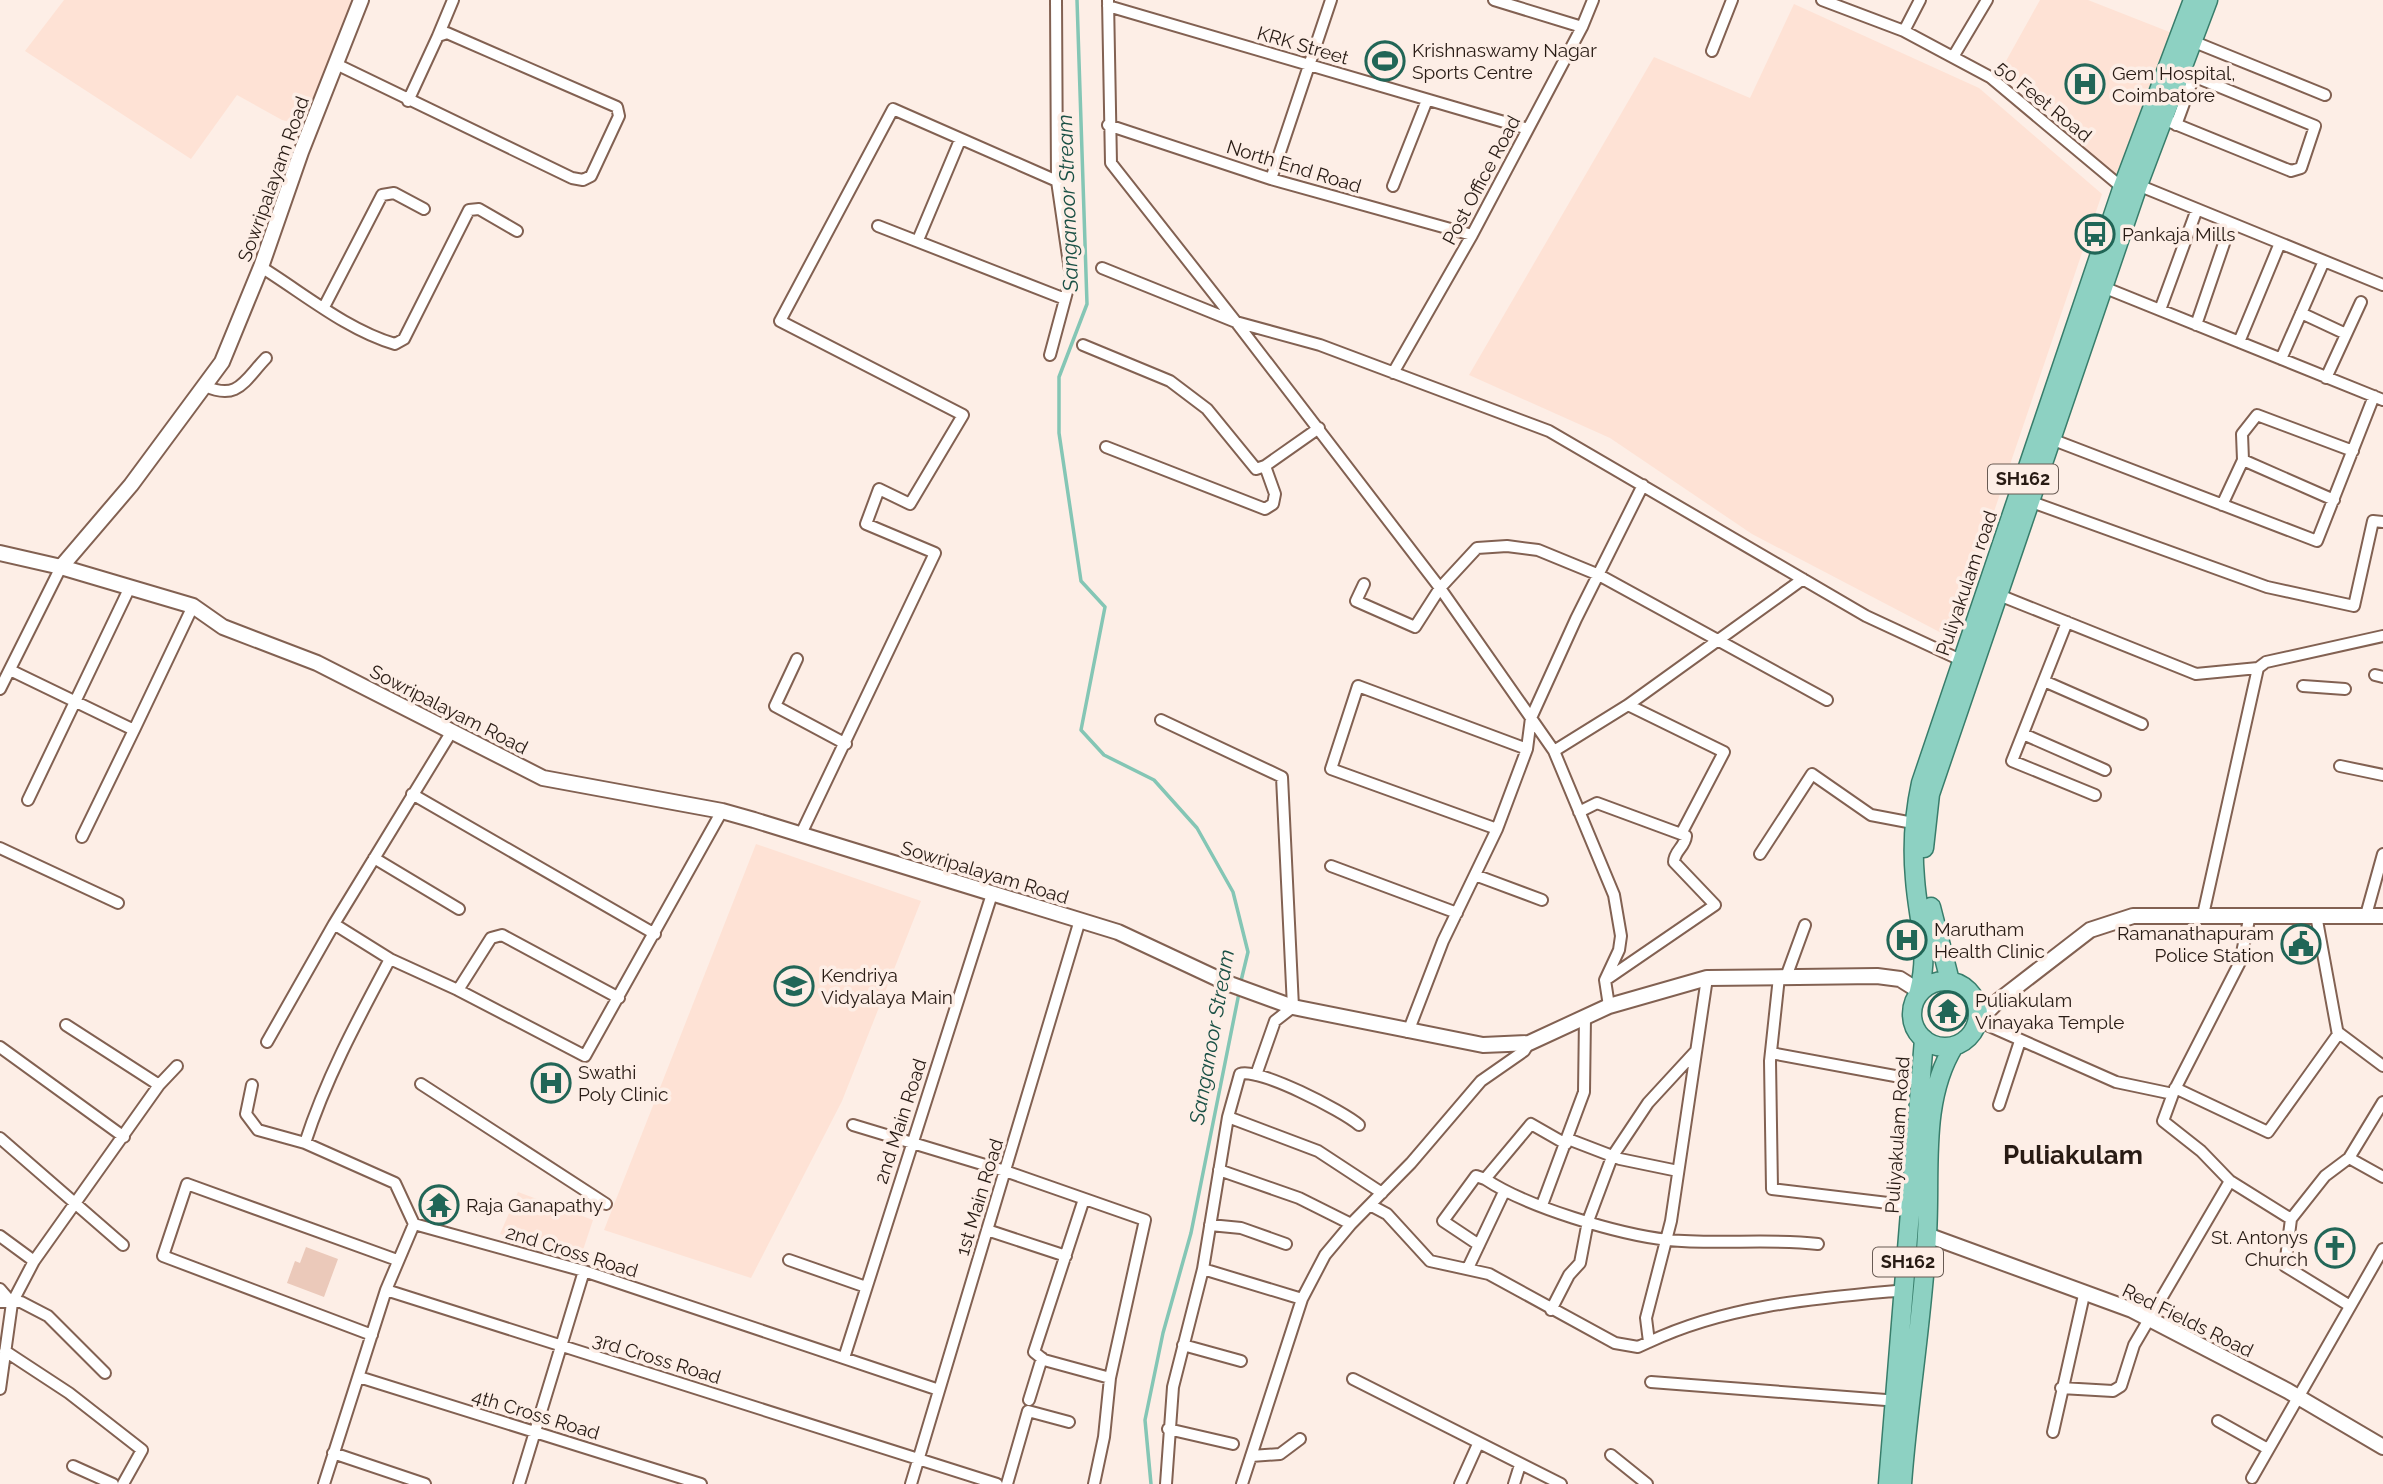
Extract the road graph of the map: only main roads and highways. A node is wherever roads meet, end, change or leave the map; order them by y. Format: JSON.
{"nodes":[{"id":1,"x":2193,"y":0,"type":"edge"},
{"id":2,"x":2207,"y":0,"type":"edge"},
{"id":3,"x":2130,"y":187,"type":"junction"},
{"id":4,"x":1968,"y":663,"type":"junction"},
{"id":5,"x":1951,"y":981,"type":"junction"},
{"id":6,"x":1919,"y":991,"type":"junction"},
{"id":7,"x":1924,"y":1039,"type":"junction"},
{"id":8,"x":1954,"y":1046,"type":"junction"},
{"id":9,"x":1920,"y":1208,"type":"junction"},
{"id":10,"x":1902,"y":1401,"type":"junction"},
{"id":11,"x":1888,"y":1484,"type":"edge"},
{"id":12,"x":1902,"y":1484,"type":"edge"}],
"edges":[{"from":1,"to":3,"type":"main road","name":"Puliyakulam road","number":"SH162"},
{"from":2,"to":3,"type":"main road","name":"Puliyakulam road","number":"SH162"},
{"from":3,"to":4,"type":"main road","name":"Puliyakulam road","number":"SH162"},
{"from":3,"to":4,"type":"main road","name":"Puliyakulam road","number":"SH162"},
{"from":4,"to":5,"type":"main road","name":"Puliyakulam road","number":"SH162"},
{"from":4,"to":6,"type":"main road","name":"Puliyakulam road","number":"SH162"},
{"from":5,"to":6,"type":"main road"},
{"from":5,"to":8,"type":"main road"},
{"from":6,"to":7,"type":"main road","name":"Puliyakulam road","number":"SH162"},
{"from":7,"to":8,"type":"main road","name":"Puliyakulam road"},
{"from":7,"to":9,"type":"main road","name":"Puliyakulam Road","number":"SH162"},
{"from":8,"to":9,"type":"main road"},
{"from":9,"to":10,"type":"main road","name":"Puliyakulam Road","number":"SH162"},
{"from":9,"to":10,"type":"main road","name":"Puliyakulam Road","number":"SH162"},
{"from":10,"to":11,"type":"main road","name":"Puliyakulam Road","number":"SH162"},
{"from":10,"to":12,"type":"main road","name":"Puliyakulam Road","number":"SH162"}]}
